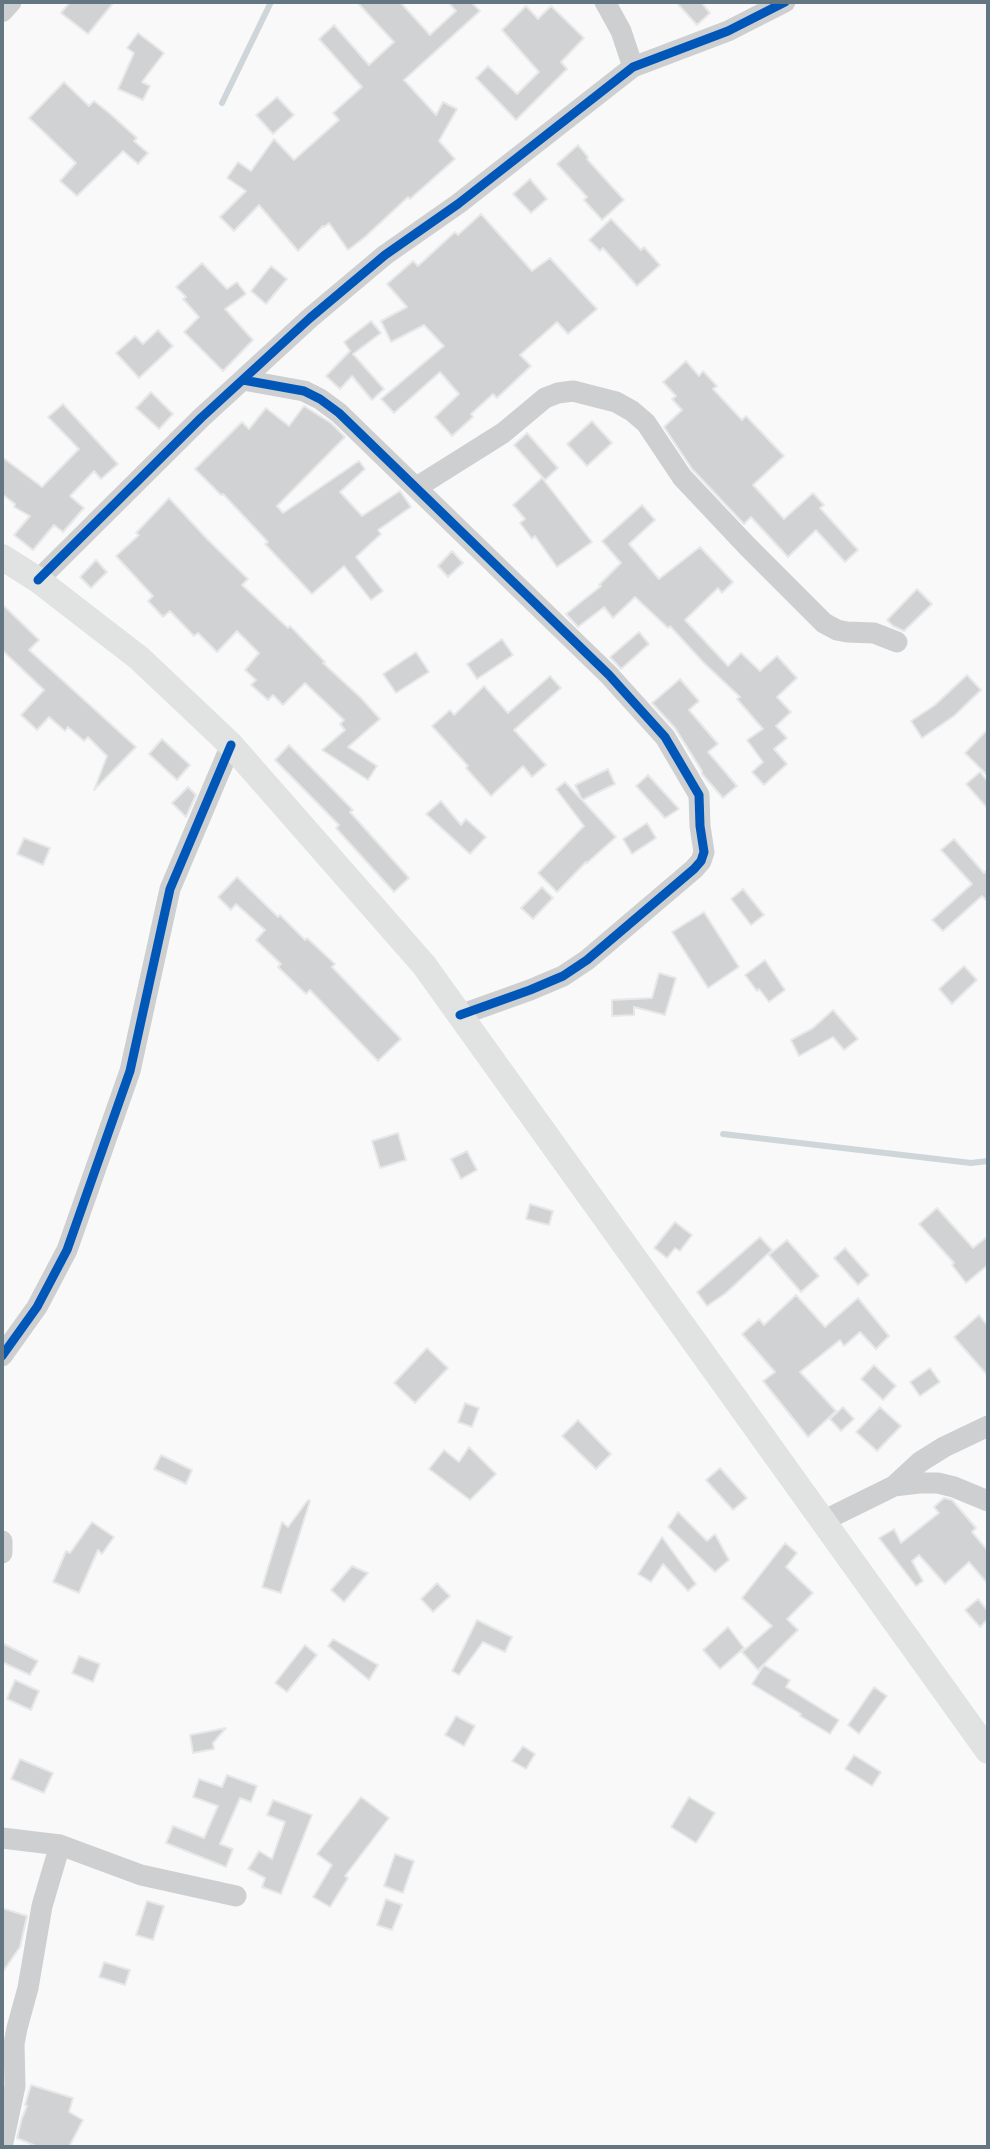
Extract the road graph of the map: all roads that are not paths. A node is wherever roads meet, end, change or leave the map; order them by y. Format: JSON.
{"nodes":[{"id":1,"x":11,"y":2,"type":"edge"},
{"id":2,"x":605,"y":2,"type":"edge"},
{"id":3,"x":785,"y":2,"type":"edge"},
{"id":4,"x":2,"y":12,"type":"edge"},
{"id":5,"x":633,"y":67,"type":"junction"},
{"id":6,"x":243,"y":380,"type":"junction"},
{"id":7,"x":417,"y":487,"type":"junction"},
{"id":8,"x":2,"y":557,"type":"edge"},
{"id":9,"x":38,"y":580,"type":"junction"},
{"id":10,"x":897,"y":642,"type":"dead end"},
{"id":11,"x":231,"y":745,"type":"junction"},
{"id":12,"x":460,"y":1015,"type":"junction"},
{"id":13,"x":2,"y":1356,"type":"edge"},
{"id":14,"x":988,"y":1426,"type":"edge"},
{"id":15,"x":894,"y":1486,"type":"junction"},
{"id":16,"x":988,"y":1501,"type":"edge"},
{"id":17,"x":823,"y":1521,"type":"junction"},
{"id":18,"x":2,"y":1541,"type":"edge"},
{"id":19,"x":2,"y":1553,"type":"edge"},
{"id":20,"x":988,"y":1751,"type":"edge"},
{"id":21,"x":2,"y":1838,"type":"edge"},
{"id":22,"x":60,"y":1845,"type":"junction"},
{"id":23,"x":236,"y":1896,"type":"dead end"},
{"id":24,"x":2,"y":2147,"type":"edge"}],
"edges":[{"from":1,"to":4,"type":"street"},
{"from":2,"to":5,"type":"street"},
{"from":3,"to":5,"type":"street"},
{"from":5,"to":6,"type":"street"},
{"from":6,"to":7,"type":"street"},
{"from":6,"to":9,"type":"street"},
{"from":7,"to":10,"type":"street"},
{"from":7,"to":12,"type":"street"},
{"from":8,"to":9,"type":"main road"},
{"from":9,"to":11,"type":"main road"},
{"from":11,"to":12,"type":"main road"},
{"from":11,"to":13,"type":"street"},
{"from":12,"to":17,"type":"main road"},
{"from":14,"to":15,"type":"street"},
{"from":15,"to":16,"type":"street"},
{"from":15,"to":17,"type":"street"},
{"from":17,"to":20,"type":"main road"},
{"from":18,"to":19,"type":"street"},
{"from":21,"to":22,"type":"street"},
{"from":22,"to":23,"type":"street"},
{"from":22,"to":24,"type":"street"}]}
